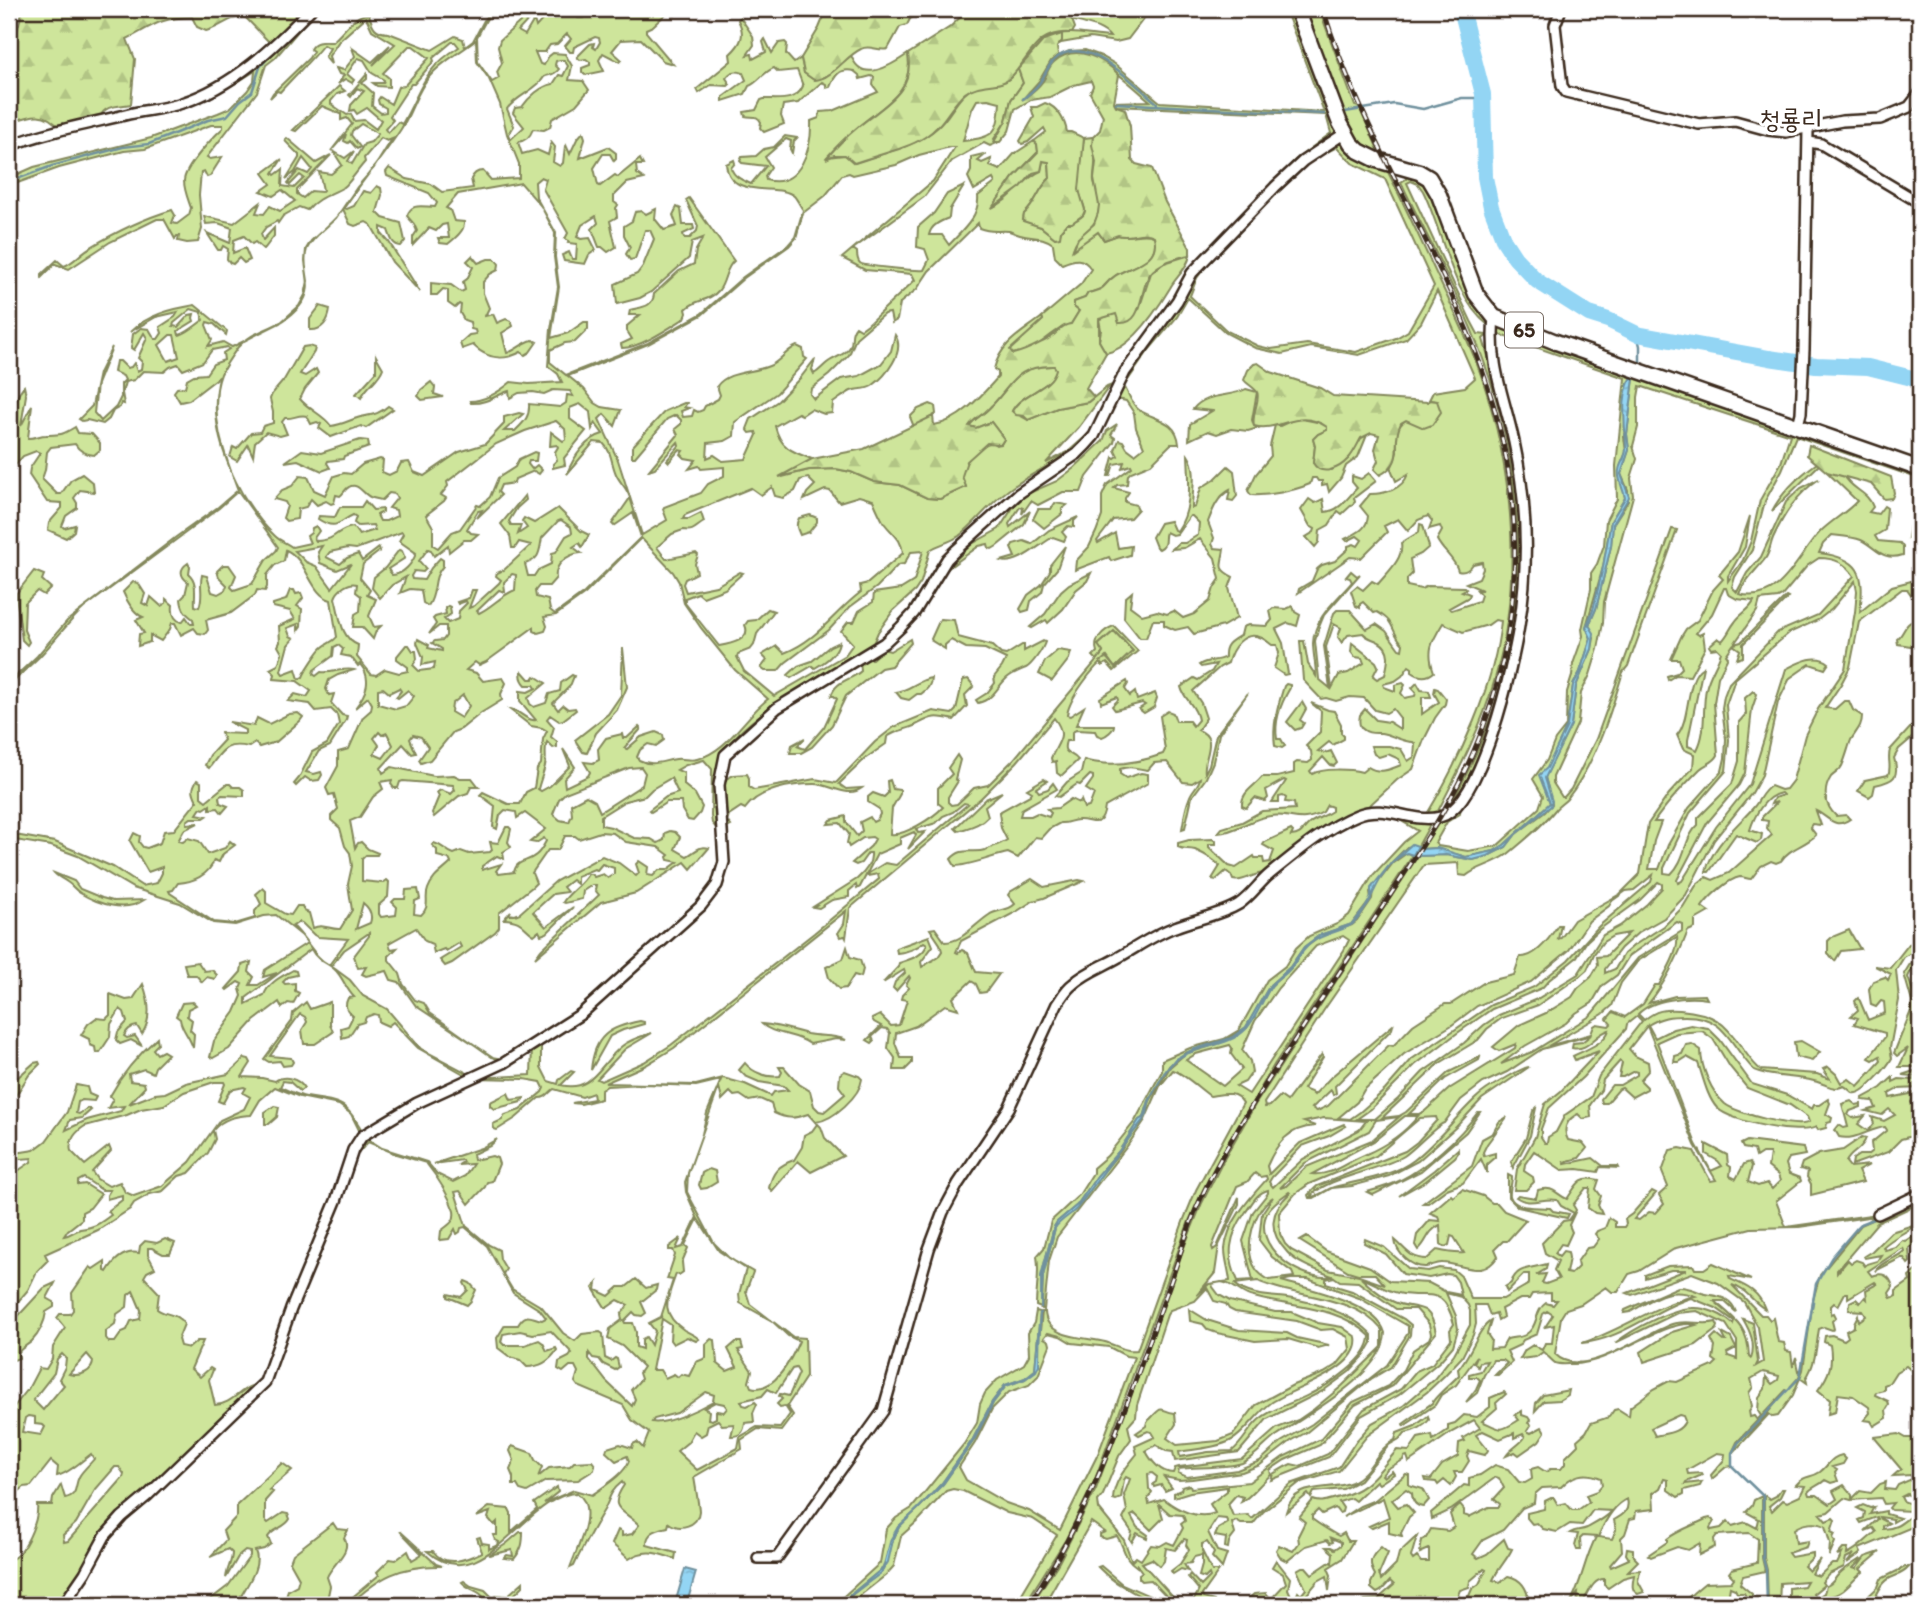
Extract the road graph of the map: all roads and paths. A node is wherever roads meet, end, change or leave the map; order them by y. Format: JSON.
{"nodes":[{"id":1,"x":312,"y":9,"type":"edge"},
{"id":2,"x":1297,"y":9,"type":"edge"},
{"id":3,"x":1561,"y":9,"type":"edge"},
{"id":4,"x":1920,"y":93,"type":"edge"},
{"id":5,"x":1808,"y":129,"type":"junction"},
{"id":6,"x":1345,"y":134,"type":"junction"},
{"id":7,"x":1809,"y":142,"type":"junction"},
{"id":8,"x":9,"y":146,"type":"edge"},
{"id":9,"x":1920,"y":203,"type":"edge"},
{"id":10,"x":1494,"y":317,"type":"junction"},
{"id":11,"x":1798,"y":425,"type":"junction"},
{"id":12,"x":1920,"y":469,"type":"edge"},
{"id":13,"x":1920,"y":1194,"type":"edge"},
{"id":14,"x":1878,"y":1214,"type":"dead end"},
{"id":15,"x":758,"y":1558,"type":"dead end"},
{"id":16,"x":63,"y":1605,"type":"edge"}],
"edges":[{"from":1,"to":8,"type":"street"},
{"from":2,"to":6,"type":"main road","number":"65"},
{"from":3,"to":5,"type":"street"},
{"from":4,"to":5,"type":"street"},
{"from":5,"to":7,"type":"street"},
{"from":6,"to":10,"type":"main road","number":"65"},
{"from":6,"to":16,"type":"street"},
{"from":7,"to":9,"type":"street"},
{"from":7,"to":11,"type":"street"},
{"from":10,"to":11,"type":"main road","number":"65"},
{"from":10,"to":15,"type":"street"},
{"from":11,"to":12,"type":"main road","number":"65"},
{"from":13,"to":14,"type":"street"}]}
